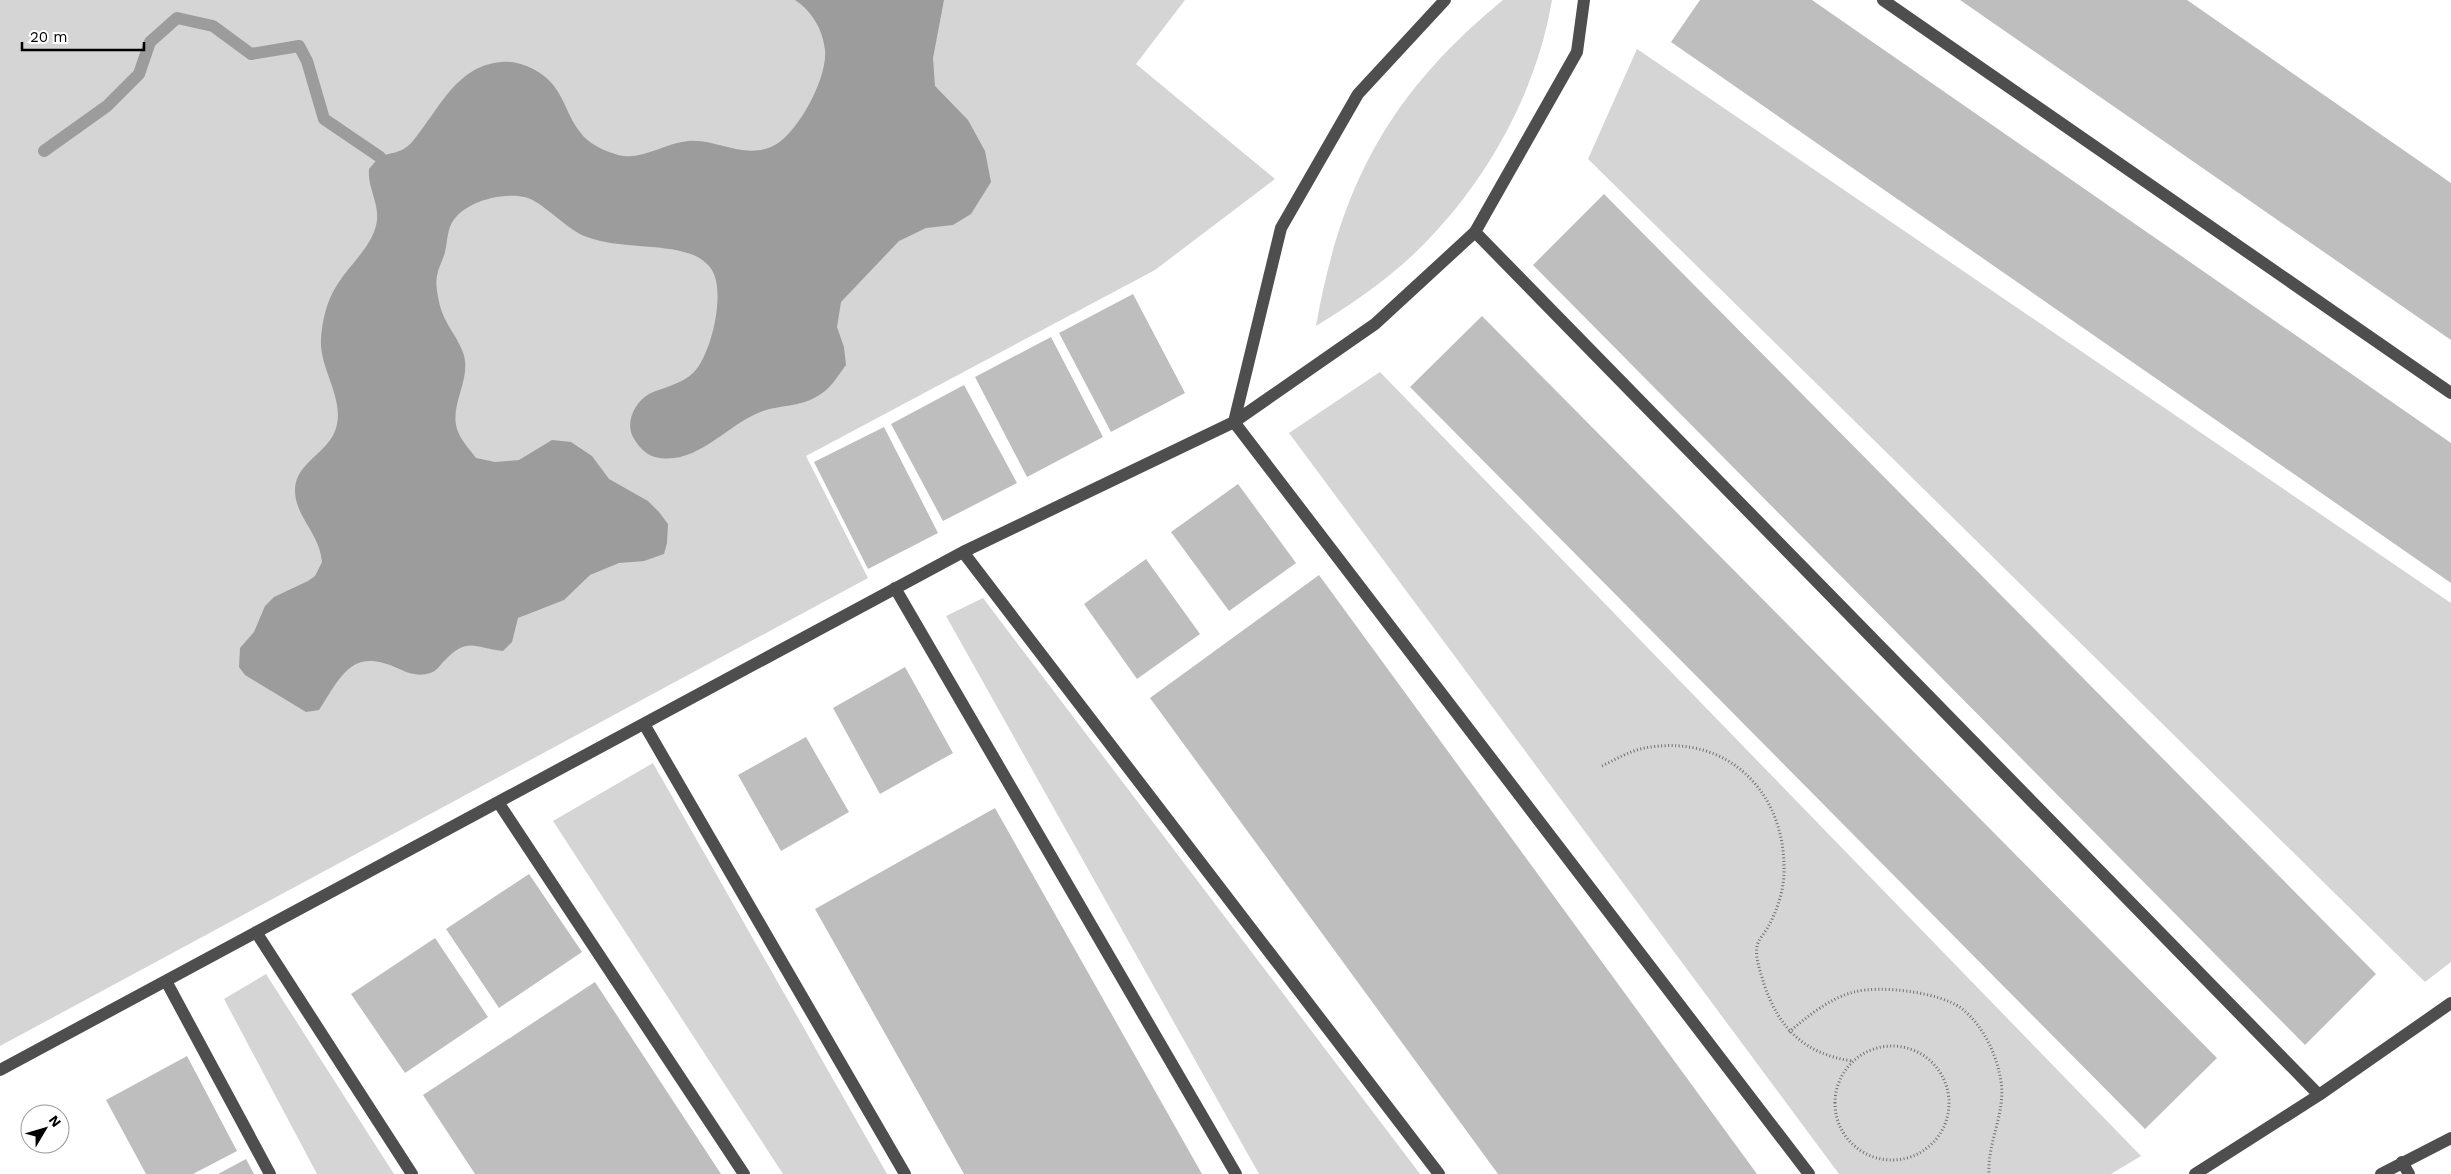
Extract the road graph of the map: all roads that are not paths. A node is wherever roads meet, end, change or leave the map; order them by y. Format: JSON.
{"nodes":[{"id":1,"x":1445,"y":0,"type":"edge"},
{"id":2,"x":1584,"y":0,"type":"edge"},
{"id":3,"x":1883,"y":0,"type":"edge"},
{"id":4,"x":1475,"y":232,"type":"junction"},
{"id":5,"x":2451,"y":393,"type":"edge"},
{"id":6,"x":1234,"y":422,"type":"junction"},
{"id":7,"x":963,"y":552,"type":"junction"},
{"id":8,"x":895,"y":588,"type":"junction"},
{"id":9,"x":644,"y":724,"type":"junction"},
{"id":10,"x":498,"y":802,"type":"junction"},
{"id":11,"x":256,"y":932,"type":"junction"},
{"id":12,"x":166,"y":981,"type":"junction"},
{"id":13,"x":2451,"y":1003,"type":"edge"},
{"id":14,"x":0,"y":1070,"type":"edge"},
{"id":15,"x":2319,"y":1094,"type":"junction"},
{"id":16,"x":2451,"y":1138,"type":"edge"},
{"id":17,"x":2402,"y":1162,"type":"junction"},
{"id":18,"x":270,"y":1174,"type":"edge"},
{"id":19,"x":412,"y":1174,"type":"edge"},
{"id":20,"x":744,"y":1174,"type":"edge"},
{"id":21,"x":904,"y":1174,"type":"edge"},
{"id":22,"x":1236,"y":1174,"type":"edge"},
{"id":23,"x":1439,"y":1174,"type":"edge"},
{"id":24,"x":1809,"y":1174,"type":"edge"},
{"id":25,"x":2195,"y":1174,"type":"edge"},
{"id":26,"x":2381,"y":1174,"type":"edge"},
{"id":27,"x":2409,"y":1174,"type":"edge"}],
"edges":[{"from":1,"to":6,"type":"street"},
{"from":2,"to":4,"type":"street"},
{"from":3,"to":5,"type":"street"},
{"from":4,"to":6,"type":"street"},
{"from":4,"to":15,"type":"street"},
{"from":6,"to":7,"type":"street"},
{"from":6,"to":24,"type":"street"},
{"from":7,"to":8,"type":"street"},
{"from":7,"to":23,"type":"street"},
{"from":8,"to":9,"type":"street"},
{"from":8,"to":22,"type":"street"},
{"from":9,"to":10,"type":"street"},
{"from":9,"to":21,"type":"street"},
{"from":10,"to":11,"type":"street"},
{"from":10,"to":20,"type":"street"},
{"from":11,"to":12,"type":"street"},
{"from":11,"to":19,"type":"street"},
{"from":12,"to":14,"type":"street"},
{"from":12,"to":18,"type":"street"},
{"from":13,"to":15,"type":"street"},
{"from":15,"to":25,"type":"street"},
{"from":16,"to":17,"type":"street"},
{"from":17,"to":26,"type":"street"},
{"from":17,"to":27,"type":"street"}]}
